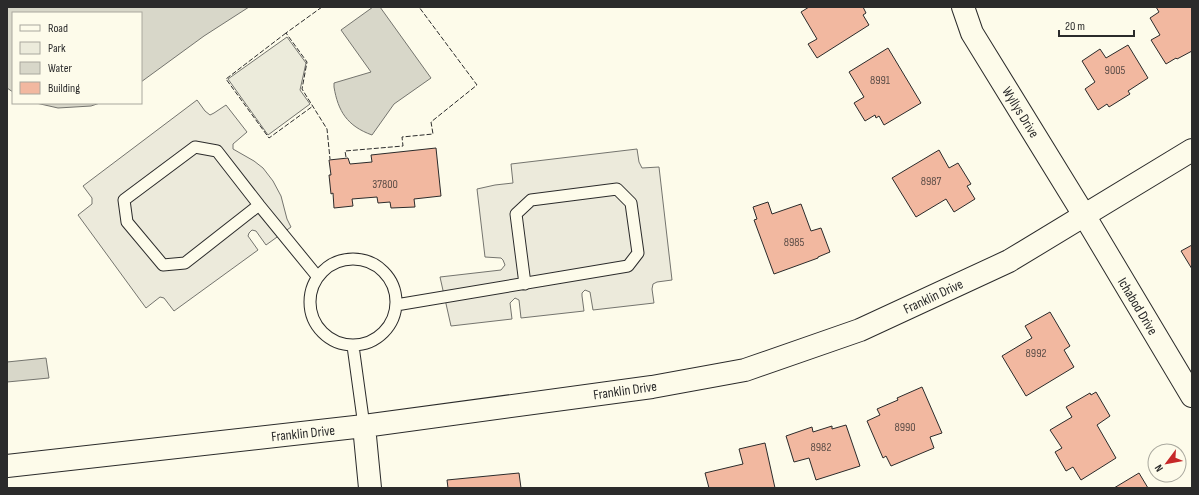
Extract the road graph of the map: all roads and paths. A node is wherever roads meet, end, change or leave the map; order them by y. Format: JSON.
{"nodes":[{"id":1,"x":963,"y":7,"type":"edge"},
{"id":2,"x":1192,"y":150,"type":"edge"},
{"id":3,"x":259,"y":205,"type":"junction"},
{"id":4,"x":1084,"y":215,"type":"junction"},
{"id":5,"x":317,"y":276,"type":"junction"},
{"id":6,"x":525,"y":284,"type":"junction"},
{"id":7,"x":396,"y":305,"type":"junction"},
{"id":8,"x":353,"y":346,"type":"junction"},
{"id":9,"x":1192,"y":396,"type":"edge"},
{"id":10,"x":364,"y":426,"type":"junction"},
{"id":11,"x":7,"y":466,"type":"edge"},
{"id":12,"x":370,"y":488,"type":"edge"}],
"edges":[{"from":1,"to":4,"type":"street","name":"Wyllys Drive"},
{"from":2,"to":4,"type":"street","name":"Franklin Drive"},
{"from":3,"to":3,"type":"lane"},
{"from":3,"to":5,"type":"lane"},
{"from":4,"to":9,"type":"street","name":"Ichabod Drive"},
{"from":4,"to":10,"type":"street","name":"Franklin Drive"},
{"from":5,"to":7,"type":"lane"},
{"from":5,"to":8,"type":"lane"},
{"from":6,"to":6,"type":"lane"},
{"from":6,"to":7,"type":"lane"},
{"from":7,"to":8,"type":"lane"},
{"from":8,"to":10,"type":"lane"},
{"from":10,"to":11,"type":"street","name":"Franklin Drive"},
{"from":10,"to":12,"type":"street"}]}
